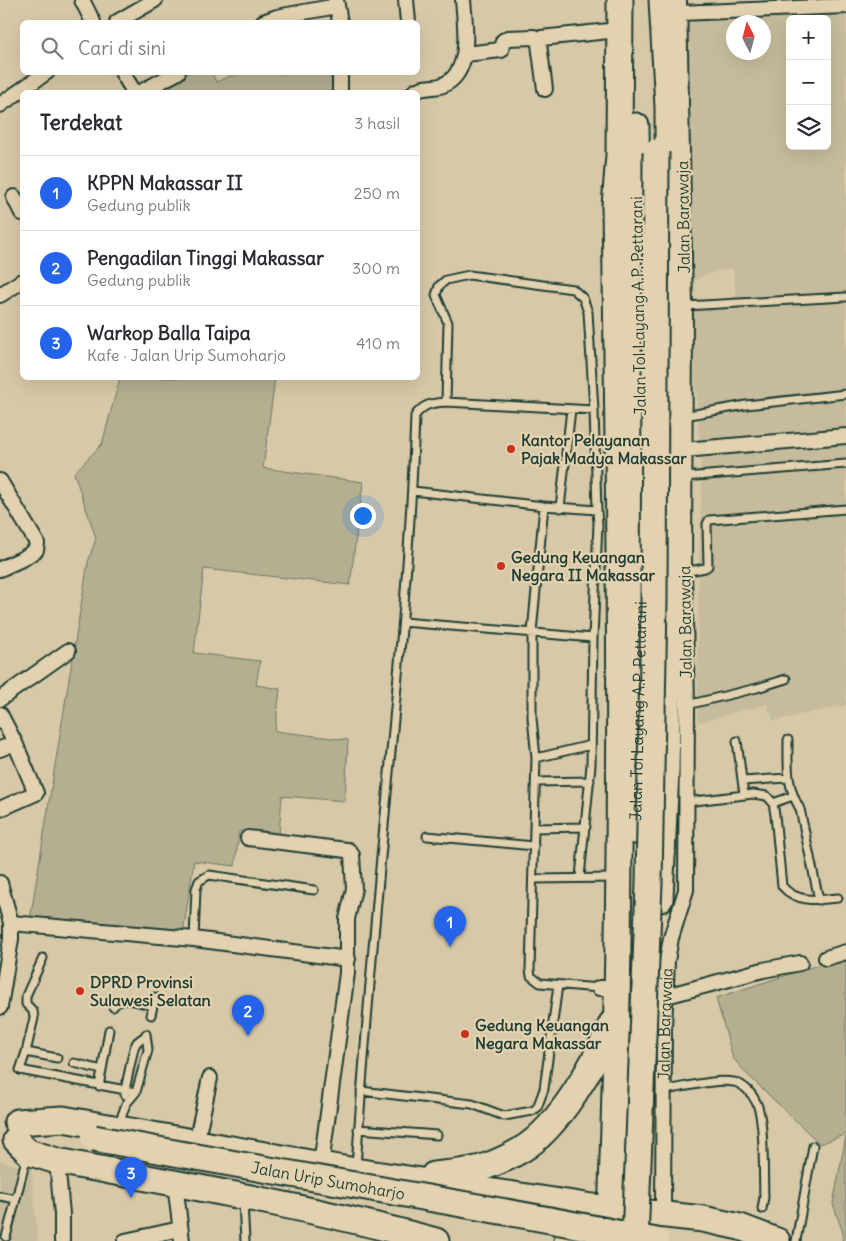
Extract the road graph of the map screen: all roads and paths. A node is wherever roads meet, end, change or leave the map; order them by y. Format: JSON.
{"nodes":[{"id":1,"x":82,"y":0,"type":"edge"},
{"id":2,"x":155,"y":0,"type":"edge"},
{"id":3,"x":406,"y":0,"type":"edge"},
{"id":4,"x":463,"y":0,"type":"edge"},
{"id":5,"x":609,"y":0,"type":"edge"},
{"id":6,"x":620,"y":0,"type":"edge"},
{"id":7,"x":635,"y":0,"type":"edge"},
{"id":8,"x":655,"y":0,"type":"edge"},
{"id":9,"x":337,"y":3,"type":"edge"},
{"id":10,"x":673,"y":4,"type":"edge"},
{"id":11,"x":846,"y":6,"type":"edge"},
{"id":12,"x":92,"y":20,"type":"edge"},
{"id":13,"x":120,"y":20,"type":"edge"},
{"id":14,"x":270,"y":20,"type":"edge"},
{"id":15,"x":340,"y":20,"type":"edge"},
{"id":16,"x":408,"y":20,"type":"edge"},
{"id":17,"x":609,"y":31,"type":"junction"},
{"id":18,"x":539,"y":41,"type":"junction"},
{"id":19,"x":465,"y":54,"type":"junction"},
{"id":20,"x":43,"y":75,"type":"edge"},
{"id":21,"x":124,"y":75,"type":"edge"},
{"id":22,"x":172,"y":75,"type":"edge"},
{"id":23,"x":340,"y":75,"type":"edge"},
{"id":24,"x":545,"y":89,"type":"dead end"},
{"id":25,"x":21,"y":90,"type":"edge"},
{"id":26,"x":133,"y":90,"type":"edge"},
{"id":27,"x":145,"y":90,"type":"edge"},
{"id":28,"x":340,"y":90,"type":"edge"},
{"id":29,"x":417,"y":90,"type":"edge"},
{"id":30,"x":20,"y":91,"type":"edge"},
{"id":31,"x":0,"y":105,"type":"edge"},
{"id":32,"x":14,"y":197,"type":"dead end"},
{"id":33,"x":615,"y":206,"type":"junction"},
{"id":34,"x":20,"y":209,"type":"edge"},
{"id":35,"x":20,"y":282,"type":"edge"},
{"id":36,"x":0,"y":295,"type":"edge"},
{"id":37,"x":846,"y":296,"type":"edge"},
{"id":38,"x":685,"y":306,"type":"junction"},
{"id":39,"x":846,"y":394,"type":"edge"},
{"id":40,"x":446,"y":402,"type":"junction"},
{"id":41,"x":571,"y":409,"type":"junction"},
{"id":42,"x":594,"y":410,"type":"junction"},
{"id":43,"x":684,"y":416,"type":"junction"},
{"id":44,"x":846,"y":436,"type":"edge"},
{"id":45,"x":684,"y":450,"type":"junction"},
{"id":46,"x":846,"y":464,"type":"edge"},
{"id":47,"x":684,"y":477,"type":"junction"},
{"id":48,"x":0,"y":482,"type":"edge"},
{"id":49,"x":413,"y":491,"type":"junction"},
{"id":50,"x":544,"y":506,"type":"junction"},
{"id":51,"x":560,"y":508,"type":"junction"},
{"id":52,"x":846,"y":509,"type":"edge"},
{"id":53,"x":597,"y":510,"type":"junction"},
{"id":54,"x":0,"y":569,"type":"edge"},
{"id":55,"x":684,"y":572,"type":"junction"},
{"id":56,"x":404,"y":622,"type":"junction"},
{"id":57,"x":532,"y":632,"type":"junction"},
{"id":58,"x":593,"y":638,"type":"junction"},
{"id":59,"x":68,"y":651,"type":"dead end"},
{"id":60,"x":786,"y":679,"type":"dead end"},
{"id":61,"x":0,"y":699,"type":"edge"},
{"id":62,"x":687,"y":705,"type":"junction"},
{"id":63,"x":0,"y":714,"type":"edge"},
{"id":64,"x":788,"y":740,"type":"dead end"},
{"id":65,"x":737,"y":741,"type":"dead end"},
{"id":66,"x":15,"y":743,"type":"junction"},
{"id":67,"x":591,"y":745,"type":"junction"},
{"id":68,"x":0,"y":749,"type":"edge"},
{"id":69,"x":536,"y":758,"type":"junction"},
{"id":70,"x":788,"y":778,"type":"junction"},
{"id":71,"x":590,"y":781,"type":"junction"},
{"id":72,"x":742,"y":781,"type":"junction"},
{"id":73,"x":536,"y":782,"type":"junction"},
{"id":74,"x":744,"y":795,"type":"junction"},
{"id":75,"x":793,"y":796,"type":"junction"},
{"id":76,"x":686,"y":802,"type":"junction"},
{"id":77,"x":773,"y":803,"type":"junction"},
{"id":78,"x":0,"y":809,"type":"edge"},
{"id":79,"x":586,"y":827,"type":"junction"},
{"id":80,"x":534,"y":828,"type":"junction"},
{"id":81,"x":427,"y":836,"type":"dead end"},
{"id":82,"x":248,"y":838,"type":"dead end"},
{"id":83,"x":534,"y":846,"type":"junction"},
{"id":84,"x":580,"y":877,"type":"junction"},
{"id":85,"x":618,"y":878,"type":"junction"},
{"id":86,"x":533,"y":879,"type":"junction"},
{"id":87,"x":0,"y":883,"type":"edge"},
{"id":88,"x":314,"y":890,"type":"dead end"},
{"id":89,"x":838,"y":898,"type":"dead end"},
{"id":90,"x":819,"y":900,"type":"junction"},
{"id":91,"x":11,"y":923,"type":"junction"},
{"id":92,"x":194,"y":938,"type":"junction"},
{"id":93,"x":846,"y":952,"type":"edge"},
{"id":94,"x":43,"y":958,"type":"dead end"},
{"id":95,"x":826,"y":958,"type":"dead end"},
{"id":96,"x":348,"y":959,"type":"junction"},
{"id":97,"x":800,"y":963,"type":"dead end"},
{"id":98,"x":558,"y":985,"type":"junction"},
{"id":99,"x":608,"y":988,"type":"junction"},
{"id":100,"x":666,"y":996,"type":"junction"},
{"id":101,"x":155,"y":997,"type":"dead end"},
{"id":102,"x":153,"y":1006,"type":"junction"},
{"id":103,"x":0,"y":1007,"type":"edge"},
{"id":104,"x":113,"y":1007,"type":"dead end"},
{"id":105,"x":151,"y":1015,"type":"dead end"},
{"id":106,"x":616,"y":1016,"type":"junction"},
{"id":107,"x":108,"y":1030,"type":"dead end"},
{"id":108,"x":26,"y":1052,"type":"junction"},
{"id":109,"x":57,"y":1058,"type":"dead end"},
{"id":110,"x":74,"y":1063,"type":"dead end"},
{"id":111,"x":102,"y":1070,"type":"junction"},
{"id":112,"x":210,"y":1078,"type":"dead end"},
{"id":113,"x":100,"y":1086,"type":"junction"},
{"id":114,"x":125,"y":1090,"type":"junction"},
{"id":115,"x":665,"y":1090,"type":"junction"},
{"id":116,"x":361,"y":1091,"type":"junction"},
{"id":117,"x":136,"y":1092,"type":"junction"},
{"id":118,"x":126,"y":1104,"type":"junction"},
{"id":119,"x":118,"y":1129,"type":"junction"},
{"id":120,"x":358,"y":1129,"type":"junction"},
{"id":121,"x":12,"y":1134,"type":"edge"},
{"id":122,"x":437,"y":1135,"type":"dead end"},
{"id":123,"x":196,"y":1143,"type":"junction"},
{"id":124,"x":93,"y":1146,"type":"junction"},
{"id":125,"x":813,"y":1146,"type":"dead end"},
{"id":126,"x":57,"y":1161,"type":"junction"},
{"id":127,"x":321,"y":1165,"type":"junction"},
{"id":128,"x":355,"y":1171,"type":"junction"},
{"id":129,"x":404,"y":1178,"type":"junction"},
{"id":130,"x":175,"y":1183,"type":"junction"},
{"id":131,"x":0,"y":1196,"type":"edge"},
{"id":132,"x":243,"y":1196,"type":"junction"},
{"id":133,"x":16,"y":1199,"type":"junction"},
{"id":134,"x":547,"y":1200,"type":"junction"},
{"id":135,"x":611,"y":1209,"type":"junction"},
{"id":136,"x":762,"y":1209,"type":"dead end"},
{"id":137,"x":658,"y":1213,"type":"junction"},
{"id":138,"x":740,"y":1227,"type":"junction"},
{"id":139,"x":181,"y":1235,"type":"edge"},
{"id":140,"x":6,"y":1237,"type":"dead end"},
{"id":141,"x":408,"y":1237,"type":"edge"},
{"id":142,"x":62,"y":1241,"type":"edge"},
{"id":143,"x":125,"y":1241,"type":"edge"},
{"id":144,"x":245,"y":1241,"type":"edge"},
{"id":145,"x":436,"y":1241,"type":"edge"},
{"id":146,"x":567,"y":1241,"type":"edge"},
{"id":147,"x":571,"y":1241,"type":"edge"},
{"id":148,"x":610,"y":1241,"type":"edge"},
{"id":149,"x":623,"y":1241,"type":"edge"},
{"id":150,"x":636,"y":1241,"type":"edge"},
{"id":151,"x":645,"y":1241,"type":"edge"},
{"id":152,"x":658,"y":1241,"type":"edge"},
{"id":153,"x":706,"y":1241,"type":"edge"},
{"id":154,"x":777,"y":1241,"type":"edge"},
{"id":155,"x":796,"y":1241,"type":"edge"}],
"edges":[{"from":1,"to":12,"type":"street"},
{"from":2,"to":13,"type":"street"},
{"from":3,"to":16,"type":"street"},
{"from":4,"to":19,"type":"street"},
{"from":5,"to":17,"type":"street"},
{"from":6,"to":33,"type":"highway"},
{"from":7,"to":149,"type":"highway","name":"Jalan Tol Layang A.P. Pettarani"},
{"from":8,"to":150,"type":"highway","name":"Jalan Tol Layang A.P. Pettarani","bridge":true},
{"from":9,"to":14,"type":"street"},
{"from":9,"to":15,"type":"street"},
{"from":10,"to":11,"type":"street"},
{"from":10,"to":38,"type":"street","name":"Jalan Barawaja"},
{"from":10,"to":137,"type":"highway"},
{"from":17,"to":18,"type":"street"},
{"from":17,"to":33,"type":"street"},
{"from":18,"to":19,"type":"street"},
{"from":18,"to":24,"type":"street"},
{"from":19,"to":29,"type":"street"},
{"from":20,"to":25,"type":"street"},
{"from":21,"to":26,"type":"street"},
{"from":22,"to":27,"type":"street"},
{"from":23,"to":28,"type":"street"},
{"from":30,"to":31,"type":"street"},
{"from":32,"to":34,"type":"street"},
{"from":33,"to":85,"type":"highway"},
{"from":35,"to":36,"type":"street"},
{"from":37,"to":38,"type":"lane"},
{"from":38,"to":43,"type":"street","name":"Jalan Barawaja"},
{"from":39,"to":43,"type":"lane"},
{"from":40,"to":41,"type":"lane"},
{"from":40,"to":42,"type":"lane"},
{"from":40,"to":49,"type":"lane"},
{"from":41,"to":42,"type":"lane"},
{"from":41,"to":51,"type":"lane"},
{"from":42,"to":53,"type":"lane"},
{"from":43,"to":45,"type":"street","name":"Jalan Barawaja"},
{"from":44,"to":45,"type":"street"},
{"from":45,"to":47,"type":"street","name":"Jalan Barawaja"},
{"from":46,"to":47,"type":"lane"},
{"from":47,"to":55,"type":"street","name":"Jalan Barawaja"},
{"from":48,"to":54,"type":"street"},
{"from":49,"to":50,"type":"lane"},
{"from":49,"to":56,"type":"lane"},
{"from":50,"to":51,"type":"lane"},
{"from":50,"to":57,"type":"lane"},
{"from":51,"to":53,"type":"lane"},
{"from":52,"to":55,"type":"lane"},
{"from":53,"to":58,"type":"lane"},
{"from":55,"to":62,"type":"street","name":"Jalan Barawaja"},
{"from":56,"to":57,"type":"lane"},
{"from":56,"to":116,"type":"lane"},
{"from":57,"to":58,"type":"lane"},
{"from":57,"to":69,"type":"lane"},
{"from":58,"to":67,"type":"lane"},
{"from":59,"to":61,"type":"street"},
{"from":60,"to":62,"type":"lane"},
{"from":62,"to":76,"type":"street","name":"Jalan Barawaja"},
{"from":63,"to":66,"type":"street"},
{"from":64,"to":70,"type":"lane"},
{"from":65,"to":72,"type":"lane"},
{"from":66,"to":68,"type":"street"},
{"from":66,"to":78,"type":"street"},
{"from":67,"to":69,"type":"lane"},
{"from":67,"to":71,"type":"lane"},
{"from":69,"to":73,"type":"lane"},
{"from":70,"to":72,"type":"lane"},
{"from":70,"to":75,"type":"lane"},
{"from":71,"to":73,"type":"lane"},
{"from":71,"to":79,"type":"lane"},
{"from":72,"to":74,"type":"lane"},
{"from":73,"to":80,"type":"lane"},
{"from":74,"to":76,"type":"lane"},
{"from":74,"to":77,"type":"lane"},
{"from":75,"to":77,"type":"lane"},
{"from":75,"to":90,"type":"lane"},
{"from":76,"to":100,"type":"street","name":"Jalan Barawaja"},
{"from":77,"to":90,"type":"lane"},
{"from":79,"to":80,"type":"lane"},
{"from":79,"to":84,"type":"lane"},
{"from":80,"to":83,"type":"lane"},
{"from":81,"to":83,"type":"lane"},
{"from":82,"to":96,"type":"street"},
{"from":83,"to":86,"type":"lane"},
{"from":84,"to":85,"type":"lane"},
{"from":84,"to":86,"type":"lane"},
{"from":85,"to":99,"type":"highway"},
{"from":86,"to":98,"type":"lane"},
{"from":87,"to":91,"type":"street"},
{"from":88,"to":92,"type":"lane"},
{"from":89,"to":90,"type":"lane"},
{"from":91,"to":92,"type":"street"},
{"from":91,"to":103,"type":"street"},
{"from":92,"to":96,"type":"street"},
{"from":93,"to":95,"type":"street"},
{"from":94,"to":108,"type":"lane"},
{"from":96,"to":127,"type":"street"},
{"from":97,"to":100,"type":"street"},
{"from":98,"to":99,"type":"lane"},
{"from":98,"to":116,"type":"lane"},
{"from":99,"to":106,"type":"highway"},
{"from":100,"to":115,"type":"street","name":"Jalan Barawaja"},
{"from":101,"to":102,"type":"lane"},
{"from":102,"to":104,"type":"lane"},
{"from":102,"to":105,"type":"lane"},
{"from":106,"to":129,"type":"highway"},
{"from":106,"to":135,"type":"highway"},
{"from":107,"to":111,"type":"lane"},
{"from":108,"to":109,"type":"lane"},
{"from":108,"to":113,"type":"lane"},
{"from":110,"to":111,"type":"lane"},
{"from":111,"to":113,"type":"lane"},
{"from":112,"to":123,"type":"street"},
{"from":113,"to":114,"type":"lane"},
{"from":114,"to":117,"type":"lane"},
{"from":114,"to":117,"type":"lane"},
{"from":114,"to":118,"type":"lane"},
{"from":115,"to":136,"type":"lane"},
{"from":115,"to":137,"type":"street","name":"Jalan Barawaja"},
{"from":116,"to":120,"type":"lane"},
{"from":117,"to":118,"type":"lane"},
{"from":118,"to":119,"type":"lane"},
{"from":119,"to":121,"type":"highway"},
{"from":119,"to":123,"type":"highway"},
{"from":120,"to":122,"type":"lane"},
{"from":120,"to":128,"type":"lane"},
{"from":121,"to":124,"type":"highway","name":"Jalan Urip Sumoharjo"},
{"from":121,"to":126,"type":"highway"},
{"from":121,"to":133,"type":"lane"},
{"from":123,"to":127,"type":"highway"},
{"from":124,"to":147,"type":"highway","name":"Jalan Urip Sumoharjo"},
{"from":124,"to":152,"type":"highway","name":"Jalan Urip Sumoharjo","bridge":true},
{"from":125,"to":155,"type":"lane"},
{"from":126,"to":130,"type":"highway"},
{"from":126,"to":142,"type":"street"},
{"from":127,"to":128,"type":"highway"},
{"from":128,"to":129,"type":"highway"},
{"from":129,"to":134,"type":"highway"},
{"from":130,"to":132,"type":"highway"},
{"from":130,"to":139,"type":"street"},
{"from":131,"to":133,"type":"lane"},
{"from":132,"to":141,"type":"highway"},
{"from":132,"to":144,"type":"lane"},
{"from":133,"to":140,"type":"lane"},
{"from":134,"to":135,"type":"highway"},
{"from":134,"to":146,"type":"highway"},
{"from":135,"to":137,"type":"highway"},
{"from":135,"to":148,"type":"highway"},
{"from":137,"to":138,"type":"highway"},
{"from":137,"to":151,"type":"highway"},
{"from":137,"to":152,"type":"highway","name":"Jalan Barawaja"},
{"from":138,"to":153,"type":"highway"},
{"from":138,"to":154,"type":"highway"},
{"from":139,"to":143,"type":"street"},
{"from":141,"to":145,"type":"highway"}]}
